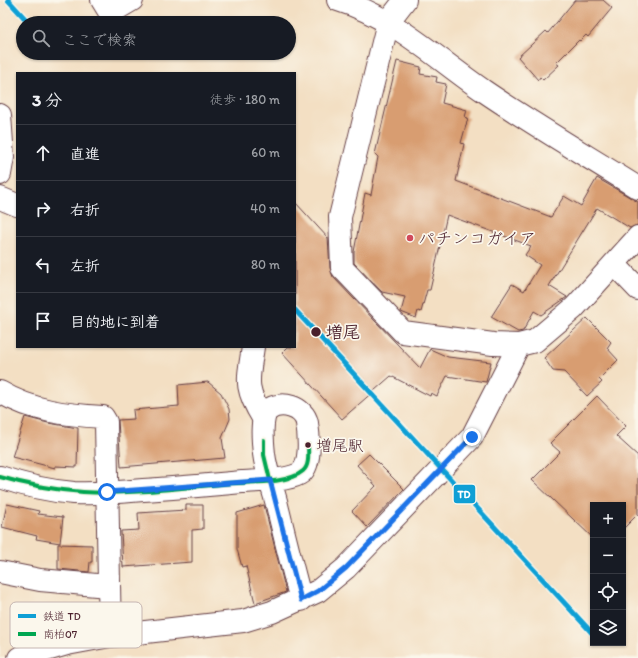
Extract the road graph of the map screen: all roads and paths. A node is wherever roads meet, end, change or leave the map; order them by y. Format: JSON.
{"nodes":[{"id":1,"x":102,"y":0,"type":"edge"},
{"id":2,"x":132,"y":0,"type":"edge"},
{"id":3,"x":338,"y":0,"type":"edge"},
{"id":4,"x":406,"y":0,"type":"edge"},
{"id":5,"x":388,"y":22,"type":"junction"},
{"id":6,"x":0,"y":115,"type":"edge"},
{"id":7,"x":0,"y":174,"type":"edge"},
{"id":8,"x":638,"y":188,"type":"edge"},
{"id":9,"x":0,"y":198,"type":"edge"},
{"id":10,"x":16,"y":205,"type":"edge"},
{"id":11,"x":638,"y":237,"type":"edge"},
{"id":12,"x":615,"y":265,"type":"junction"},
{"id":13,"x":638,"y":289,"type":"edge"},
{"id":14,"x":519,"y":345,"type":"junction"},
{"id":15,"x":253,"y":348,"type":"edge"},
{"id":16,"x":0,"y":392,"type":"edge"},
{"id":17,"x":263,"y":418,"type":"junction"},
{"id":18,"x":0,"y":477,"type":"edge"},
{"id":19,"x":270,"y":480,"type":"junction"},
{"id":20,"x":107,"y":492,"type":"junction"},
{"id":21,"x":0,"y":572,"type":"edge"},
{"id":22,"x":108,"y":586,"type":"junction"},
{"id":23,"x":301,"y":600,"type":"junction"},
{"id":24,"x":109,"y":602,"type":"edge"},
{"id":25,"x":142,"y":632,"type":"edge"},
{"id":26,"x":54,"y":648,"type":"edge"},
{"id":27,"x":20,"y":658,"type":"edge"}],
"edges":[{"from":1,"to":2,"type":"street"},
{"from":3,"to":5,"type":"street"},
{"from":4,"to":5,"type":"street"},
{"from":5,"to":8,"type":"street"},
{"from":5,"to":14,"type":"street"},
{"from":6,"to":7,"type":"street"},
{"from":9,"to":10,"type":"street"},
{"from":11,"to":12,"type":"street"},
{"from":12,"to":13,"type":"street"},
{"from":12,"to":14,"type":"street"},
{"from":14,"to":23,"type":"street"},
{"from":15,"to":17,"type":"street"},
{"from":16,"to":20,"type":"street"},
{"from":17,"to":19,"type":"street"},
{"from":17,"to":19,"type":"street"},
{"from":18,"to":20,"type":"street"},
{"from":19,"to":20,"type":"street"},
{"from":19,"to":23,"type":"street"},
{"from":20,"to":22,"type":"street"},
{"from":21,"to":22,"type":"street"},
{"from":22,"to":24,"type":"street"},
{"from":23,"to":25,"type":"street"},
{"from":26,"to":27,"type":"street"}]}
